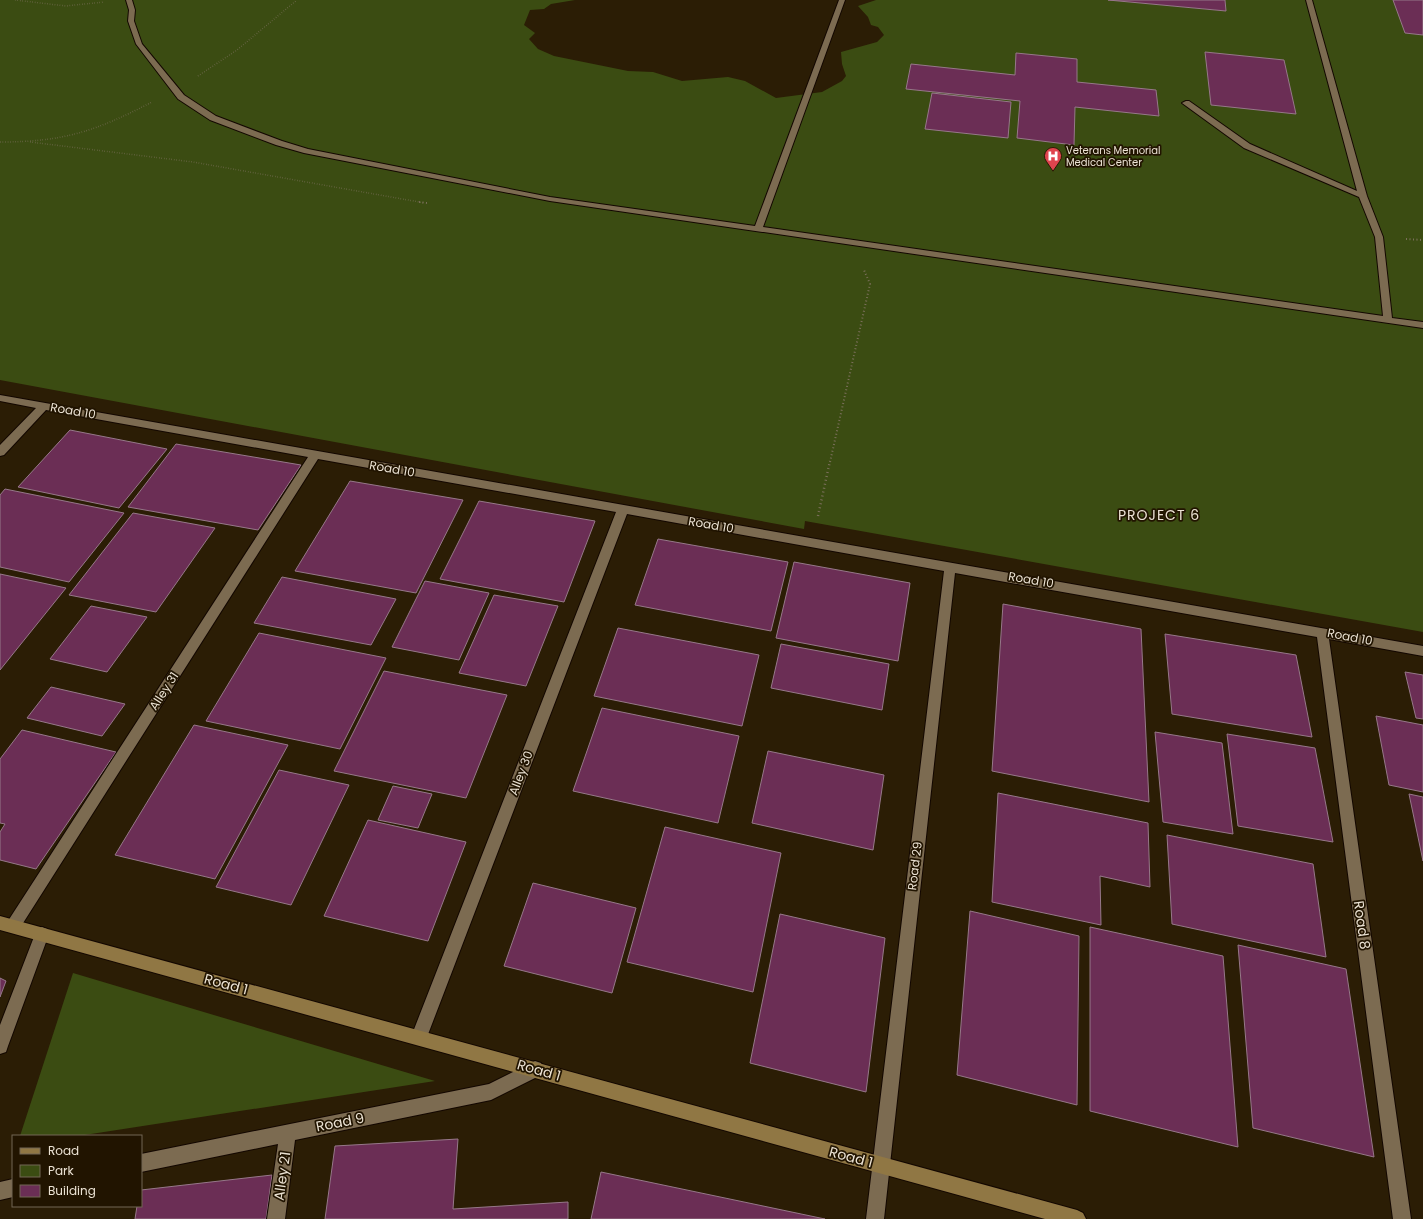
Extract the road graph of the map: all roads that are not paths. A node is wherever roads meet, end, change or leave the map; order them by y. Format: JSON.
{"nodes":[{"id":1,"x":129,"y":0,"type":"edge"},
{"id":2,"x":842,"y":0,"type":"edge"},
{"id":3,"x":1309,"y":0,"type":"edge"},
{"id":4,"x":1186,"y":103,"type":"dead end"},
{"id":5,"x":1363,"y":196,"type":"junction"},
{"id":6,"x":758,"y":230,"type":"junction"},
{"id":7,"x":1388,"y":320,"type":"junction"},
{"id":8,"x":1423,"y":325,"type":"edge"},
{"id":9,"x":0,"y":398,"type":"edge"},
{"id":10,"x":44,"y":406,"type":"junction"},
{"id":11,"x":0,"y":452,"type":"edge"},
{"id":12,"x":315,"y":455,"type":"junction"},
{"id":13,"x":623,"y":509,"type":"junction"},
{"id":14,"x":950,"y":566,"type":"junction"},
{"id":15,"x":1322,"y":632,"type":"junction"},
{"id":16,"x":1423,"y":651,"type":"edge"},
{"id":17,"x":7,"y":925,"type":"edge"},
{"id":18,"x":42,"y":934,"type":"junction"},
{"id":19,"x":419,"y":1037,"type":"junction"},
{"id":20,"x":0,"y":1046,"type":"edge"},
{"id":21,"x":535,"y":1069,"type":"junction"},
{"id":22,"x":288,"y":1133,"type":"junction"},
{"id":23,"x":142,"y":1163,"type":"edge"},
{"id":24,"x":881,"y":1165,"type":"junction"},
{"id":25,"x":12,"y":1188,"type":"edge"},
{"id":26,"x":0,"y":1191,"type":"edge"},
{"id":27,"x":276,"y":1219,"type":"edge"},
{"id":28,"x":875,"y":1219,"type":"edge"},
{"id":29,"x":1077,"y":1219,"type":"edge"},
{"id":30,"x":1402,"y":1219,"type":"edge"}],
"edges":[{"from":1,"to":6,"type":"street"},
{"from":2,"to":6,"type":"street"},
{"from":3,"to":5,"type":"street"},
{"from":4,"to":5,"type":"street"},
{"from":5,"to":7,"type":"street"},
{"from":6,"to":7,"type":"street"},
{"from":7,"to":8,"type":"street"},
{"from":9,"to":10,"type":"street","name":"Road 10"},
{"from":10,"to":11,"type":"street"},
{"from":10,"to":12,"type":"street","name":"Road 10"},
{"from":12,"to":13,"type":"street","name":"Road 10"},
{"from":12,"to":17,"type":"street","name":"Alley 31"},
{"from":13,"to":14,"type":"street","name":"Road 10"},
{"from":13,"to":19,"type":"street","name":"Alley 30"},
{"from":14,"to":15,"type":"street","name":"Road 10"},
{"from":14,"to":24,"type":"street","name":"Road 29"},
{"from":15,"to":16,"type":"street","name":"Road 10"},
{"from":15,"to":30,"type":"street","name":"Road 8"},
{"from":17,"to":18,"type":"main road","name":"Road 1"},
{"from":18,"to":19,"type":"main road","name":"Road 1"},
{"from":18,"to":20,"type":"street"},
{"from":19,"to":21,"type":"main road","name":"Road 1"},
{"from":21,"to":22,"type":"street","name":"Road 9"},
{"from":21,"to":24,"type":"main road","name":"Road 1"},
{"from":22,"to":23,"type":"street","name":"Road 9"},
{"from":22,"to":27,"type":"street","name":"Alley 21"},
{"from":24,"to":28,"type":"street","name":"Road 29"},
{"from":24,"to":29,"type":"main road","name":"Road 1"},
{"from":25,"to":26,"type":"street"}]}
